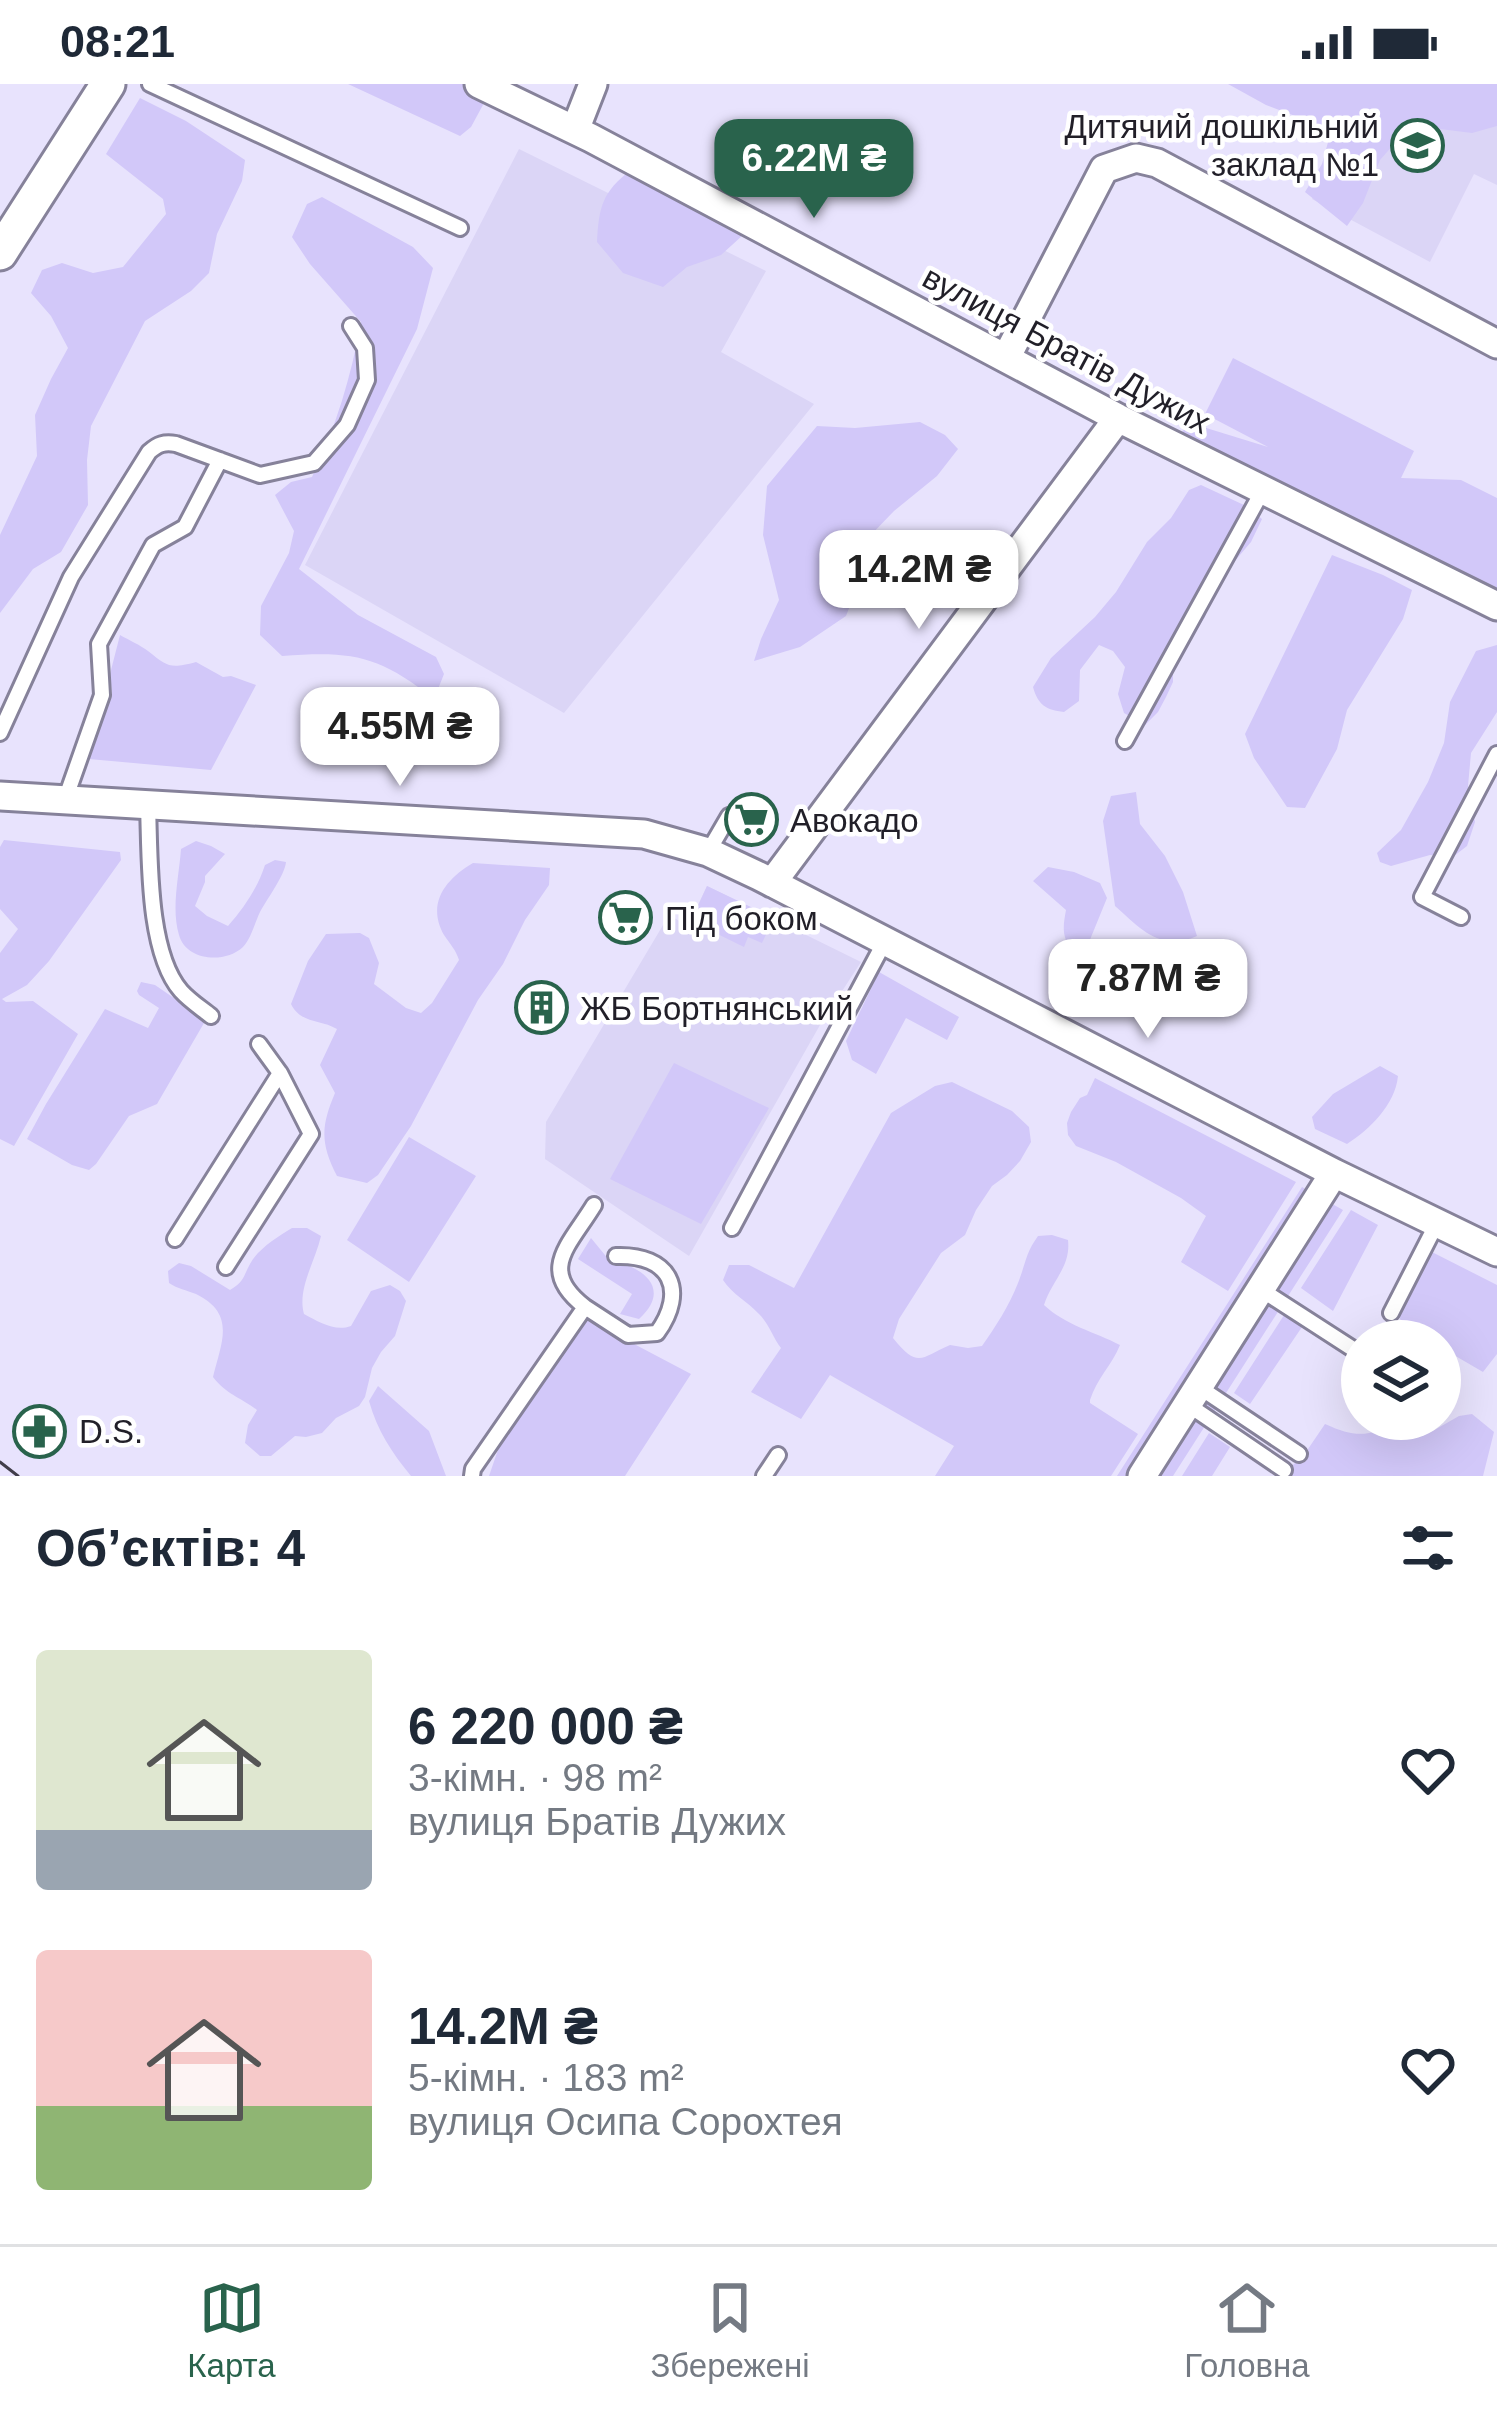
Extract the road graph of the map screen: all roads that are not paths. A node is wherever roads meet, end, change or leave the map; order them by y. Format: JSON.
{"nodes":[{"id":1,"x":108,"y":84,"type":"edge"},
{"id":2,"x":151,"y":84,"type":"edge"},
{"id":3,"x":479,"y":84,"type":"edge"},
{"id":4,"x":593,"y":84,"type":"edge"},
{"id":5,"x":575,"y":130,"type":"junction"},
{"id":6,"x":460,"y":228,"type":"dead end"},
{"id":7,"x":0,"y":253,"type":"edge"},
{"id":8,"x":351,"y":326,"type":"dead end"},
{"id":9,"x":1497,"y":344,"type":"edge"},
{"id":10,"x":1006,"y":358,"type":"junction"},
{"id":11,"x":1118,"y":418,"type":"junction"},
{"id":12,"x":220,"y":460,"type":"junction"},
{"id":13,"x":1263,"y":490,"type":"junction"},
{"id":14,"x":1497,"y":606,"type":"edge"},
{"id":15,"x":0,"y":734,"type":"edge"},
{"id":16,"x":1125,"y":741,"type":"dead end"},
{"id":17,"x":1497,"y":754,"type":"edge"},
{"id":18,"x":0,"y":796,"type":"edge"},
{"id":19,"x":65,"y":800,"type":"junction"},
{"id":20,"x":148,"y":806,"type":"junction"},
{"id":21,"x":729,"y":816,"type":"dead end"},
{"id":22,"x":708,"y":852,"type":"junction"},
{"id":23,"x":772,"y":884,"type":"junction"},
{"id":24,"x":1461,"y":917,"type":"dead end"},
{"id":25,"x":885,"y":941,"type":"junction"},
{"id":26,"x":211,"y":1016,"type":"dead end"},
{"id":27,"x":259,"y":1044,"type":"dead end"},
{"id":28,"x":280,"y":1073,"type":"junction"},
{"id":29,"x":1334,"y":1173,"type":"junction"},
{"id":30,"x":594,"y":1205,"type":"dead end"},
{"id":31,"x":1437,"y":1223,"type":"junction"},
{"id":32,"x":732,"y":1228,"type":"dead end"},
{"id":33,"x":175,"y":1239,"type":"dead end"},
{"id":34,"x":1497,"y":1252,"type":"edge"},
{"id":35,"x":616,"y":1256,"type":"dead end"},
{"id":36,"x":226,"y":1267,"type":"dead end"},
{"id":37,"x":1260,"y":1289,"type":"junction"},
{"id":38,"x":585,"y":1307,"type":"junction"},
{"id":39,"x":1390,"y":1313,"type":"dead end"},
{"id":40,"x":1341,"y":1341,"type":"edge"},
{"id":41,"x":1193,"y":1395,"type":"junction"},
{"id":42,"x":1299,"y":1454,"type":"dead end"},
{"id":43,"x":778,"y":1455,"type":"dead end"},
{"id":44,"x":1284,"y":1469,"type":"dead end"},
{"id":45,"x":472,"y":1476,"type":"edge"},
{"id":46,"x":764,"y":1476,"type":"edge"},
{"id":47,"x":1142,"y":1476,"type":"edge"}],
"edges":[{"from":1,"to":7,"type":"street"},
{"from":2,"to":6,"type":"lane"},
{"from":3,"to":5,"type":"street","name":"вулиця Братів Дужих"},
{"from":4,"to":5,"type":"street"},
{"from":5,"to":10,"type":"street","name":"вулиця Братів Дужих"},
{"from":8,"to":12,"type":"lane"},
{"from":9,"to":10,"type":"street"},
{"from":10,"to":11,"type":"street","name":"вулиця Братів Дужих"},
{"from":11,"to":13,"type":"street","name":"вулиця Братів Дужих"},
{"from":11,"to":23,"type":"street"},
{"from":12,"to":15,"type":"lane"},
{"from":12,"to":19,"type":"lane"},
{"from":13,"to":14,"type":"street","name":"вулиця Братів Дужих"},
{"from":13,"to":16,"type":"lane"},
{"from":17,"to":24,"type":"lane"},
{"from":18,"to":19,"type":"street"},
{"from":19,"to":20,"type":"street"},
{"from":20,"to":22,"type":"street"},
{"from":20,"to":26,"type":"lane"},
{"from":21,"to":22,"type":"lane"},
{"from":22,"to":23,"type":"street"},
{"from":23,"to":25,"type":"street"},
{"from":25,"to":29,"type":"street"},
{"from":25,"to":32,"type":"lane"},
{"from":27,"to":28,"type":"lane"},
{"from":28,"to":33,"type":"lane"},
{"from":28,"to":36,"type":"lane"},
{"from":29,"to":31,"type":"street"},
{"from":29,"to":37,"type":"street"},
{"from":30,"to":38,"type":"lane"},
{"from":31,"to":34,"type":"street"},
{"from":31,"to":39,"type":"lane"},
{"from":35,"to":38,"type":"lane"},
{"from":37,"to":40,"type":"lane"},
{"from":37,"to":41,"type":"street"},
{"from":38,"to":45,"type":"lane"},
{"from":41,"to":42,"type":"lane"},
{"from":41,"to":44,"type":"lane"},
{"from":41,"to":47,"type":"street"},
{"from":43,"to":46,"type":"lane"}]}
